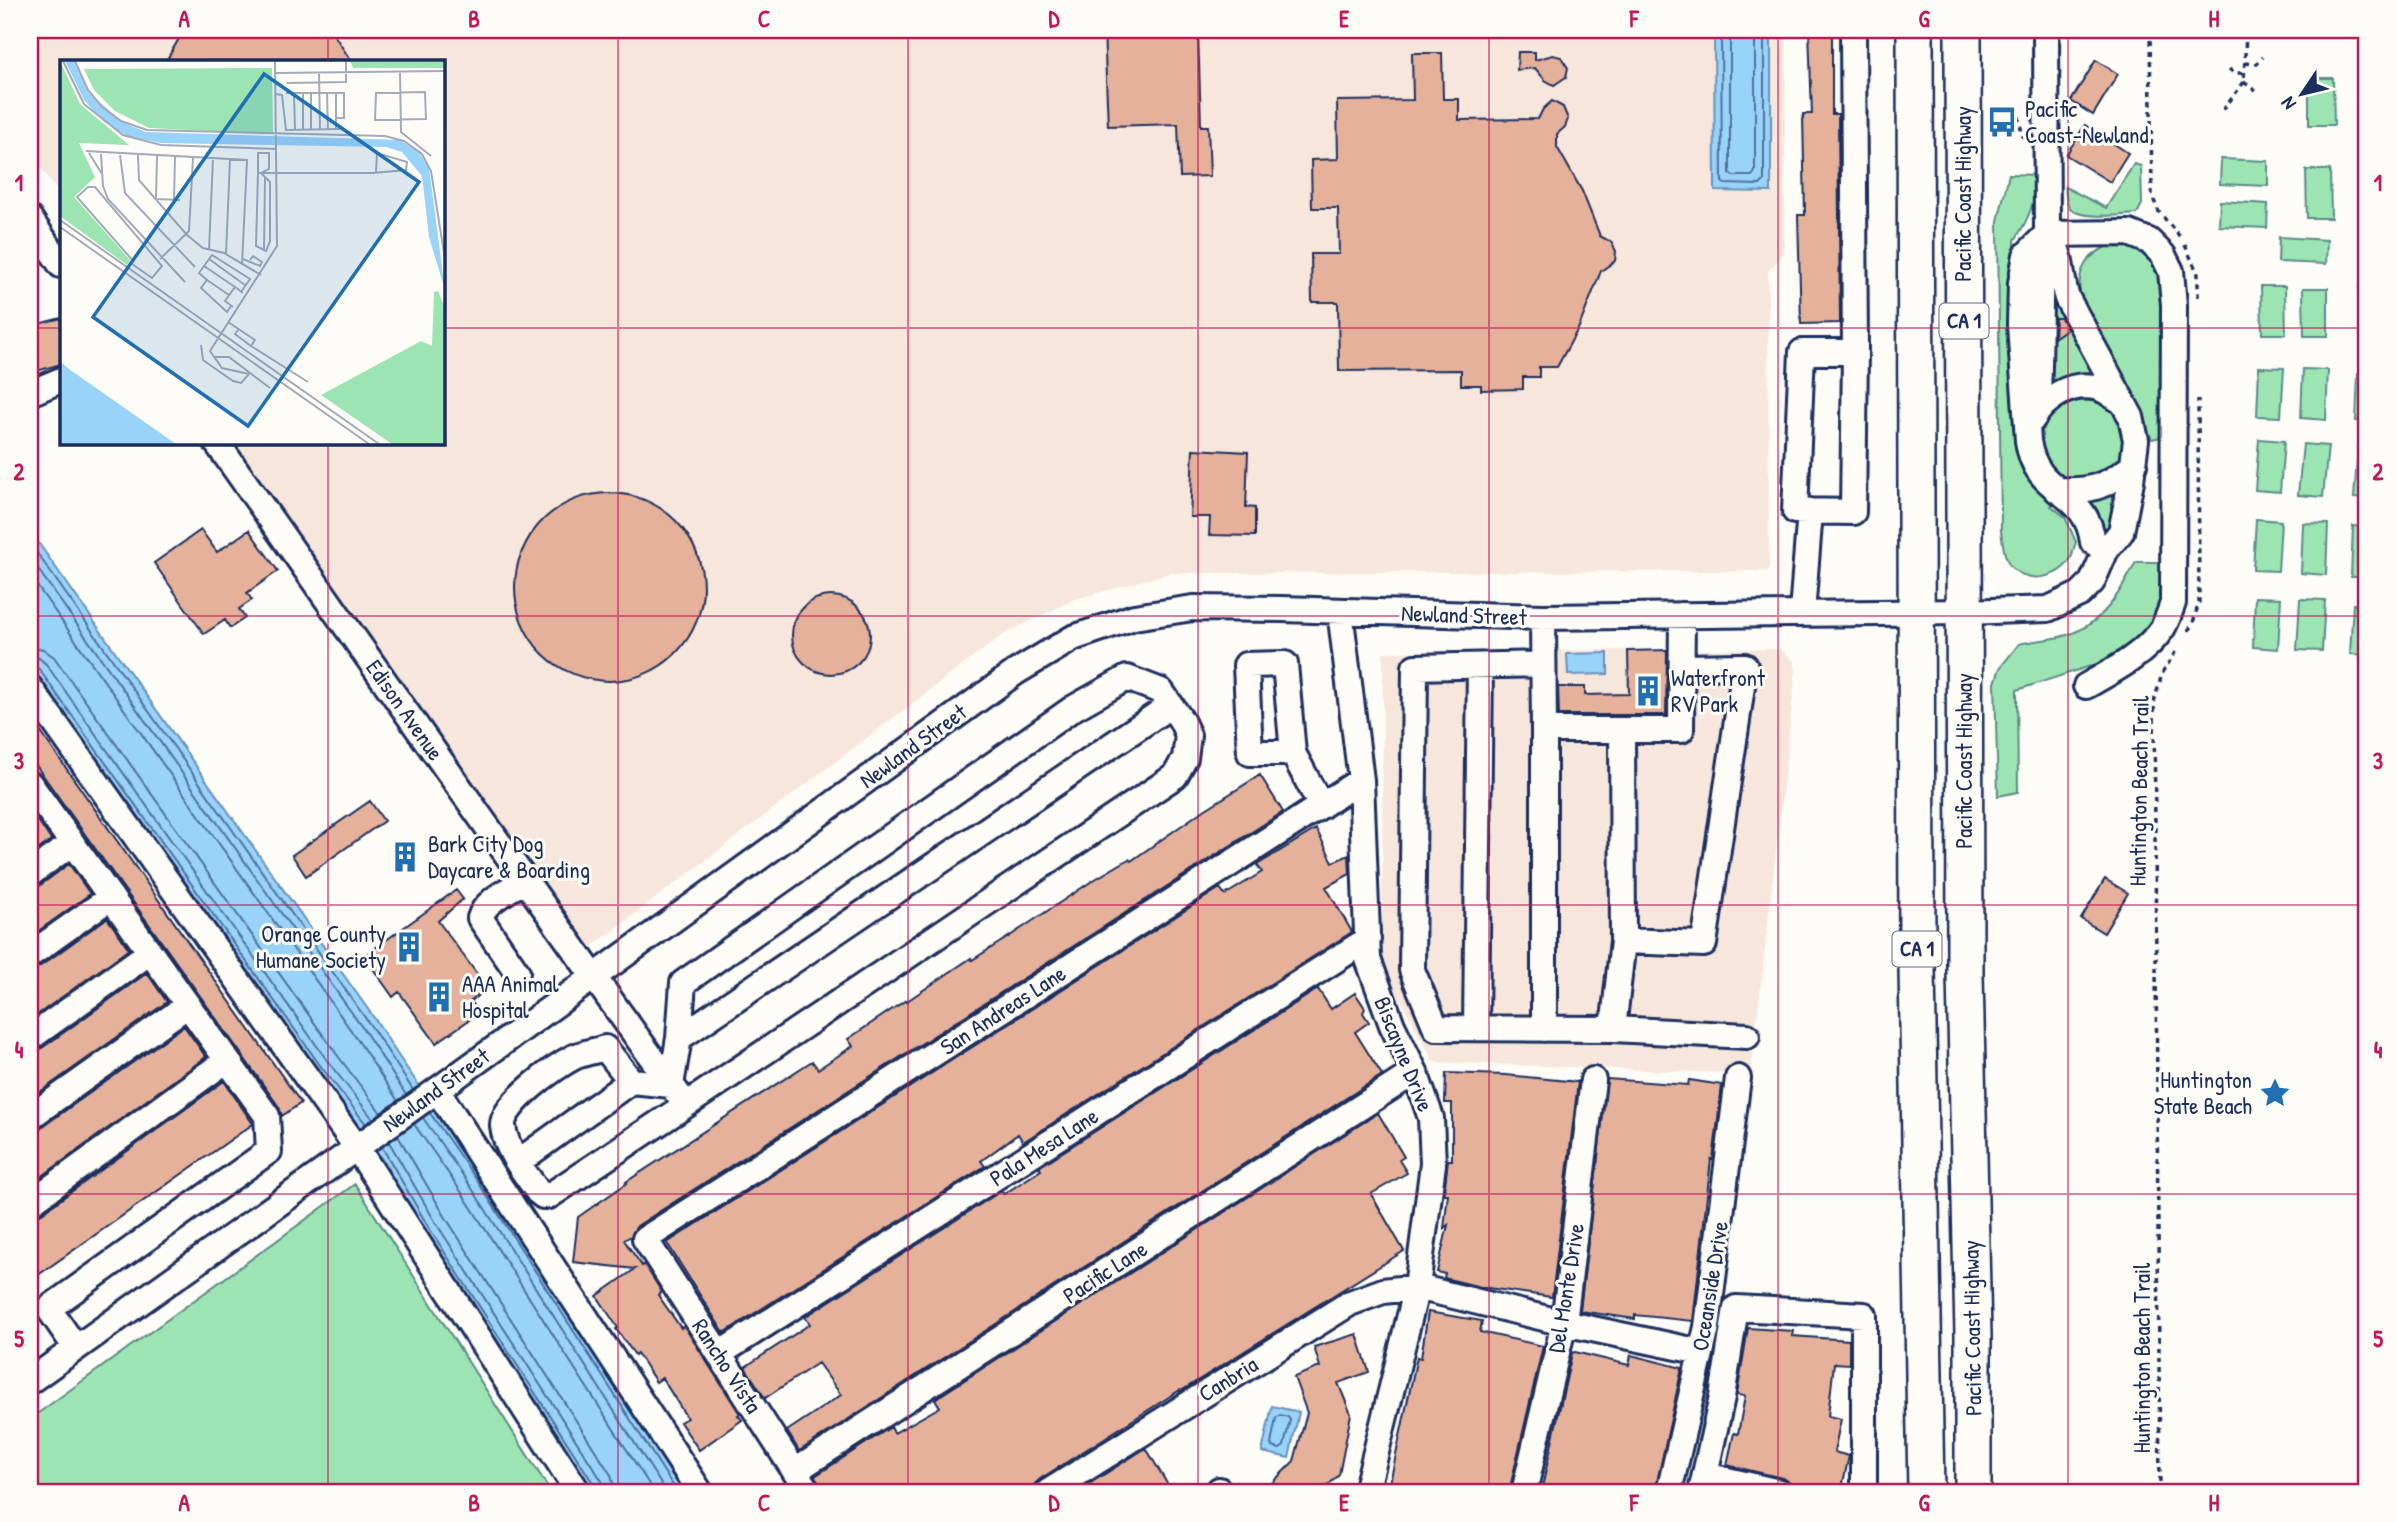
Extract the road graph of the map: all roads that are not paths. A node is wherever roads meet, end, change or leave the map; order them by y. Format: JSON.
{"nodes":[{"id":1,"x":1853,"y":30,"type":"edge"},
{"id":2,"x":1915,"y":30,"type":"edge"},
{"id":3,"x":1963,"y":30,"type":"edge"},
{"id":4,"x":2046,"y":30,"type":"edge"},
{"id":5,"x":30,"y":219,"type":"edge"},
{"id":6,"x":2045,"y":236,"type":"junction"},
{"id":7,"x":60,"y":264,"type":"edge"},
{"id":8,"x":1855,"y":352,"type":"junction"},
{"id":9,"x":60,"y":380,"type":"edge"},
{"id":10,"x":30,"y":393,"type":"edge"},
{"id":11,"x":2123,"y":402,"type":"junction"},
{"id":12,"x":2033,"y":417,"type":"junction"},
{"id":13,"x":218,"y":444,"type":"edge"},
{"id":14,"x":2134,"y":465,"type":"junction"},
{"id":15,"x":2057,"y":490,"type":"junction"},
{"id":16,"x":1810,"y":511,"type":"junction"},
{"id":17,"x":2106,"y":550,"type":"junction"},
{"id":18,"x":1340,"y":611,"type":"junction"},
{"id":19,"x":1918,"y":612,"type":"junction"},
{"id":20,"x":1964,"y":612,"type":"junction"},
{"id":21,"x":1802,"y":613,"type":"junction"},
{"id":22,"x":1682,"y":615,"type":"junction"},
{"id":23,"x":1543,"y":617,"type":"junction"},
{"id":24,"x":1543,"y":664,"type":"junction"},
{"id":25,"x":1480,"y":666,"type":"junction"},
{"id":26,"x":1682,"y":667,"type":"junction"},
{"id":27,"x":2086,"y":686,"type":"dead end"},
{"id":28,"x":30,"y":688,"type":"edge"},
{"id":29,"x":1171,"y":705,"type":"junction"},
{"id":30,"x":1544,"y":730,"type":"junction"},
{"id":31,"x":1622,"y":730,"type":"junction"},
{"id":32,"x":1293,"y":752,"type":"dead end"},
{"id":33,"x":1361,"y":780,"type":"junction"},
{"id":34,"x":31,"y":790,"type":"edge"},
{"id":35,"x":1321,"y":806,"type":"junction"},
{"id":36,"x":72,"y":843,"type":"junction"},
{"id":37,"x":30,"y":873,"type":"edge"},
{"id":38,"x":525,"y":880,"type":"junction"},
{"id":39,"x":111,"y":897,"type":"junction"},
{"id":40,"x":1368,"y":939,"type":"junction"},
{"id":41,"x":1623,"y":941,"type":"junction"},
{"id":42,"x":150,"y":952,"type":"junction"},
{"id":43,"x":30,"y":955,"type":"edge"},
{"id":44,"x":517,"y":972,"type":"dead end"},
{"id":45,"x":593,"y":977,"type":"junction"},
{"id":46,"x":188,"y":1006,"type":"junction"},
{"id":47,"x":1476,"y":1028,"type":"junction"},
{"id":48,"x":1544,"y":1029,"type":"junction"},
{"id":49,"x":1613,"y":1030,"type":"junction"},
{"id":50,"x":1747,"y":1036,"type":"dead end"},
{"id":51,"x":30,"y":1038,"type":"edge"},
{"id":52,"x":679,"y":1038,"type":"junction"},
{"id":53,"x":227,"y":1060,"type":"junction"},
{"id":54,"x":1415,"y":1072,"type":"junction"},
{"id":55,"x":1738,"y":1078,"type":"dead end"},
{"id":56,"x":1593,"y":1080,"type":"dead end"},
{"id":57,"x":631,"y":1081,"type":"junction"},
{"id":58,"x":671,"y":1085,"type":"junction"},
{"id":59,"x":433,"y":1093,"type":"junction"},
{"id":60,"x":686,"y":1105,"type":"junction"},
{"id":61,"x":30,"y":1117,"type":"edge"},
{"id":62,"x":361,"y":1144,"type":"junction"},
{"id":63,"x":518,"y":1161,"type":"junction"},
{"id":64,"x":30,"y":1203,"type":"edge"},
{"id":65,"x":645,"y":1239,"type":"joint"},
{"id":66,"x":1417,"y":1287,"type":"junction"},
{"id":67,"x":1564,"y":1323,"type":"junction"},
{"id":68,"x":76,"y":1348,"type":"junction"},
{"id":69,"x":1701,"y":1352,"type":"junction"},
{"id":70,"x":719,"y":1354,"type":"junction"},
{"id":71,"x":30,"y":1381,"type":"edge"},
{"id":72,"x":795,"y":1471,"type":"junction"},
{"id":73,"x":1703,"y":1483,"type":"edge"},
{"id":74,"x":578,"y":1492,"type":"edge"},
{"id":75,"x":700,"y":1492,"type":"edge"},
{"id":76,"x":808,"y":1492,"type":"edge"},
{"id":77,"x":1048,"y":1492,"type":"edge"},
{"id":78,"x":1366,"y":1492,"type":"edge"},
{"id":79,"x":1524,"y":1492,"type":"edge"},
{"id":80,"x":1669,"y":1492,"type":"edge"},
{"id":81,"x":1779,"y":1492,"type":"edge"},
{"id":82,"x":1864,"y":1492,"type":"edge"},
{"id":83,"x":1926,"y":1492,"type":"edge"},
{"id":84,"x":1973,"y":1492,"type":"edge"}],
"edges":[{"from":1,"to":8,"type":"street"},
{"from":2,"to":19,"type":"highway","name":"Pacific Coast Highway","number":"CA 1"},
{"from":3,"to":20,"type":"highway","name":"Pacific Coast Highway","number":"CA 1"},
{"from":4,"to":6,"type":"street"},
{"from":5,"to":7,"type":"street"},
{"from":6,"to":11,"type":"street"},
{"from":6,"to":12,"type":"street"},
{"from":6,"to":27,"type":"street"},
{"from":8,"to":16,"type":"street"},
{"from":8,"to":16,"type":"street"},
{"from":9,"to":10,"type":"street"},
{"from":11,"to":12,"type":"street"},
{"from":11,"to":14,"type":"street"},
{"from":12,"to":15,"type":"street"},
{"from":13,"to":38,"type":"street","name":"Edison Avenue"},
{"from":14,"to":15,"type":"street"},
{"from":14,"to":17,"type":"street","name":"Newland Street"},
{"from":15,"to":17,"type":"street"},
{"from":16,"to":21,"type":"street"},
{"from":17,"to":20,"type":"street","name":"Newland Street"},
{"from":18,"to":23,"type":"street","name":"Newland Street"},
{"from":18,"to":33,"type":"street","name":"Biscayne Drive"},
{"from":18,"to":45,"type":"street","name":"Newland Street"},
{"from":19,"to":20,"type":"street","name":"Newland Street"},
{"from":19,"to":21,"type":"street","name":"Newland Street"},
{"from":19,"to":83,"type":"highway","name":"Pacific Coast Highway","number":"CA 1"},
{"from":20,"to":84,"type":"highway","name":"Pacific Coast Highway","number":"CA 1"},
{"from":21,"to":22,"type":"street","name":"Newland Street"},
{"from":22,"to":23,"type":"street","name":"Newland Street"},
{"from":22,"to":26,"type":"street"},
{"from":23,"to":24,"type":"street"},
{"from":24,"to":25,"type":"street"},
{"from":24,"to":30,"type":"street"},
{"from":25,"to":47,"type":"street"},
{"from":25,"to":47,"type":"street"},
{"from":26,"to":31,"type":"street"},
{"from":26,"to":41,"type":"street"},
{"from":28,"to":62,"type":"street"},
{"from":29,"to":52,"type":"street"},
{"from":29,"to":52,"type":"street"},
{"from":29,"to":60,"type":"street"},
{"from":30,"to":31,"type":"street"},
{"from":30,"to":48,"type":"street"},
{"from":31,"to":41,"type":"street"},
{"from":32,"to":35,"type":"street"},
{"from":33,"to":35,"type":"street","name":"San Andreas Lane"},
{"from":33,"to":40,"type":"street","name":"Biscayne Drive"},
{"from":34,"to":36,"type":"street"},
{"from":35,"to":65,"type":"street","name":"San Andreas Lane"},
{"from":36,"to":37,"type":"street"},
{"from":36,"to":39,"type":"street"},
{"from":38,"to":44,"type":"street"},
{"from":38,"to":45,"type":"street","name":"Edison Avenue"},
{"from":39,"to":42,"type":"street"},
{"from":39,"to":43,"type":"street"},
{"from":40,"to":54,"type":"street","name":"Biscayne Drive"},
{"from":40,"to":70,"type":"street","name":"Pala Mesa Lane"},
{"from":41,"to":49,"type":"street"},
{"from":42,"to":46,"type":"street"},
{"from":42,"to":51,"type":"street"},
{"from":45,"to":58,"type":"street","name":"Edison Avenue"},
{"from":45,"to":59,"type":"street","name":"Newland Street"},
{"from":46,"to":53,"type":"street"},
{"from":46,"to":61,"type":"street"},
{"from":47,"to":48,"type":"street"},
{"from":48,"to":49,"type":"street"},
{"from":49,"to":50,"type":"street"},
{"from":52,"to":58,"type":"street"},
{"from":53,"to":64,"type":"street"},
{"from":53,"to":68,"type":"street"},
{"from":54,"to":66,"type":"street","name":"Biscayne Drive"},
{"from":54,"to":72,"type":"street","name":"Pacific Lane"},
{"from":55,"to":69,"type":"street","name":"Oceanside Drive"},
{"from":56,"to":67,"type":"street","name":"Del Monte Drive"},
{"from":57,"to":58,"type":"street"},
{"from":57,"to":63,"type":"street"},
{"from":57,"to":63,"type":"street"},
{"from":58,"to":60,"type":"street","name":"Edison Avenue"},
{"from":59,"to":62,"type":"street","name":"Newland Street"},
{"from":59,"to":75,"type":"street"},
{"from":60,"to":63,"type":"street"},
{"from":62,"to":68,"type":"street","name":"Newland Street"},
{"from":62,"to":74,"type":"street"},
{"from":65,"to":70,"type":"street","name":"Rancho Vista"},
{"from":66,"to":67,"type":"street"},
{"from":66,"to":77,"type":"street","name":"Canbria"},
{"from":66,"to":78,"type":"street","name":"Biscayne Drive"},
{"from":67,"to":69,"type":"street"},
{"from":67,"to":79,"type":"street","name":"Del Monte Drive"},
{"from":68,"to":71,"type":"street","name":"Newland Street"},
{"from":69,"to":80,"type":"street","name":"Oceanside Drive"},
{"from":70,"to":72,"type":"street","name":"Rancho Vista"},
{"from":72,"to":76,"type":"street","name":"Rancho Vista"},
{"from":73,"to":81,"type":"street"},
{"from":73,"to":82,"type":"street"}]}
